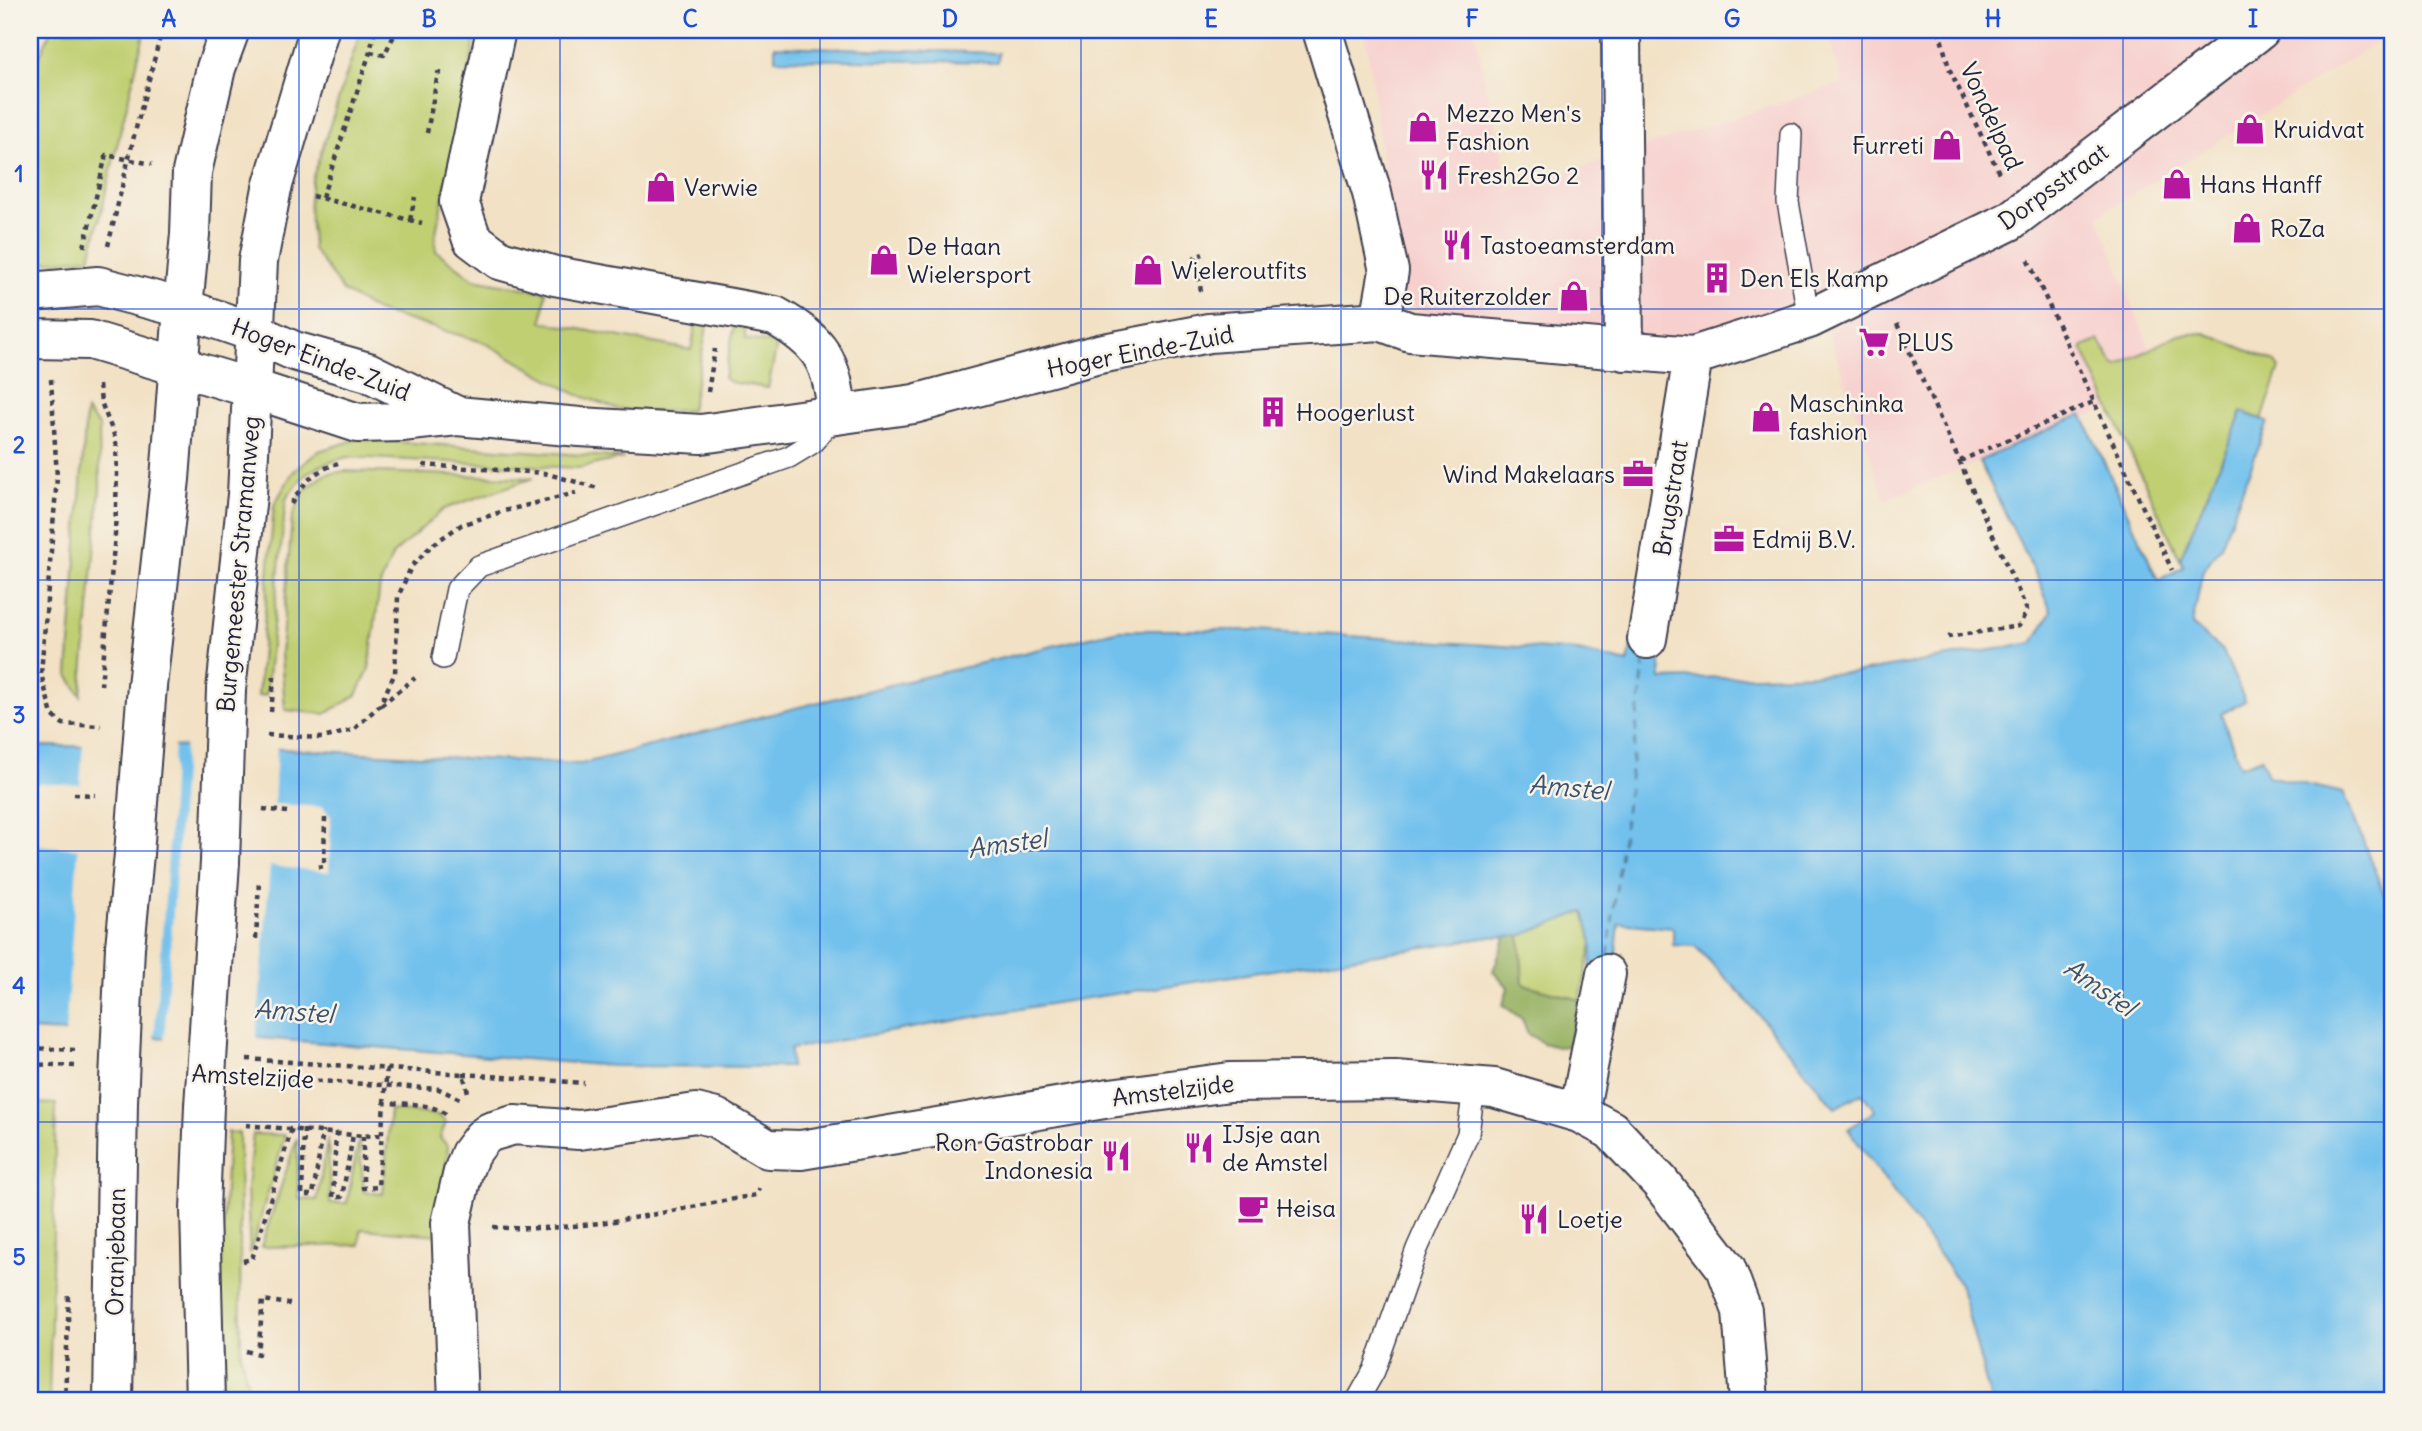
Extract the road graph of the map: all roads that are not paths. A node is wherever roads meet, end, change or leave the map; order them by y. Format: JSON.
{"nodes":[{"id":1,"x":230,"y":30,"type":"edge"},
{"id":2,"x":319,"y":30,"type":"edge"},
{"id":3,"x":496,"y":30,"type":"edge"},
{"id":4,"x":1322,"y":30,"type":"edge"},
{"id":5,"x":1621,"y":30,"type":"edge"},
{"id":6,"x":2260,"y":30,"type":"edge"},
{"id":7,"x":1791,"y":134,"type":"dead end"},
{"id":8,"x":30,"y":292,"type":"edge"},
{"id":9,"x":183,"y":307,"type":"junction"},
{"id":10,"x":1810,"y":319,"type":"junction"},
{"id":11,"x":1380,"y":321,"type":"junction"},
{"id":12,"x":253,"y":332,"type":"junction"},
{"id":13,"x":30,"y":339,"type":"edge"},
{"id":14,"x":1624,"y":351,"type":"junction"},
{"id":15,"x":1693,"y":356,"type":"junction"},
{"id":16,"x":179,"y":366,"type":"junction"},
{"id":17,"x":241,"y":385,"type":"junction"},
{"id":18,"x":837,"y":415,"type":"junction"},
{"id":19,"x":457,"y":416,"type":"junction"},
{"id":20,"x":1647,"y":639,"type":"dead end"},
{"id":21,"x":443,"y":658,"type":"road end"},
{"id":22,"x":1606,"y":974,"type":"dead end"},
{"id":23,"x":1474,"y":1087,"type":"junction"},
{"id":24,"x":1579,"y":1113,"type":"junction"},
{"id":25,"x":113,"y":1401,"type":"edge"},
{"id":26,"x":205,"y":1401,"type":"edge"},
{"id":27,"x":458,"y":1401,"type":"edge"},
{"id":28,"x":1357,"y":1401,"type":"edge"},
{"id":29,"x":1749,"y":1401,"type":"edge"}],
"edges":[{"from":1,"to":9,"type":"street"},
{"from":2,"to":12,"type":"street","name":"Burgemeester Stramanweg"},
{"from":3,"to":18,"type":"street"},
{"from":4,"to":11,"type":"street"},
{"from":5,"to":14,"type":"street"},
{"from":6,"to":10,"type":"street","name":"Dorpsstraat"},
{"from":7,"to":10,"type":"lane"},
{"from":8,"to":9,"type":"street","name":"Hoger Einde-Zuid"},
{"from":9,"to":12,"type":"street","name":"Hoger Einde-Zuid"},
{"from":9,"to":16,"type":"street"},
{"from":10,"to":15,"type":"street","name":"Dorpsstraat"},
{"from":11,"to":14,"type":"street","name":"Hoger Einde-Zuid"},
{"from":11,"to":18,"type":"street","name":"Hoger Einde-Zuid"},
{"from":12,"to":17,"type":"street","name":"Burgemeester Stramanweg"},
{"from":12,"to":19,"type":"street","name":"Hoger Einde-Zuid"},
{"from":13,"to":16,"type":"street","name":"Hoger Einde-Zuid"},
{"from":14,"to":15,"type":"street","name":"Dorpsstraat"},
{"from":15,"to":20,"type":"street","name":"Brugstraat"},
{"from":16,"to":17,"type":"street","name":"Hoger Einde-Zuid"},
{"from":16,"to":25,"type":"street","name":"Oranjebaan","bridge":true},
{"from":17,"to":19,"type":"street","name":"Hoger Einde-Zuid"},
{"from":17,"to":26,"type":"street","name":"Burgemeester Stramanweg","bridge":true},
{"from":18,"to":19,"type":"street","name":"Hoger Einde-Zuid"},
{"from":18,"to":21,"type":"lane"},
{"from":22,"to":24,"type":"street"},
{"from":23,"to":24,"type":"street","name":"Amstelzijde"},
{"from":23,"to":27,"type":"street","name":"Amstelzijde"},
{"from":23,"to":28,"type":"lane"},
{"from":24,"to":29,"type":"street","name":"Amstelzijde"}]}
